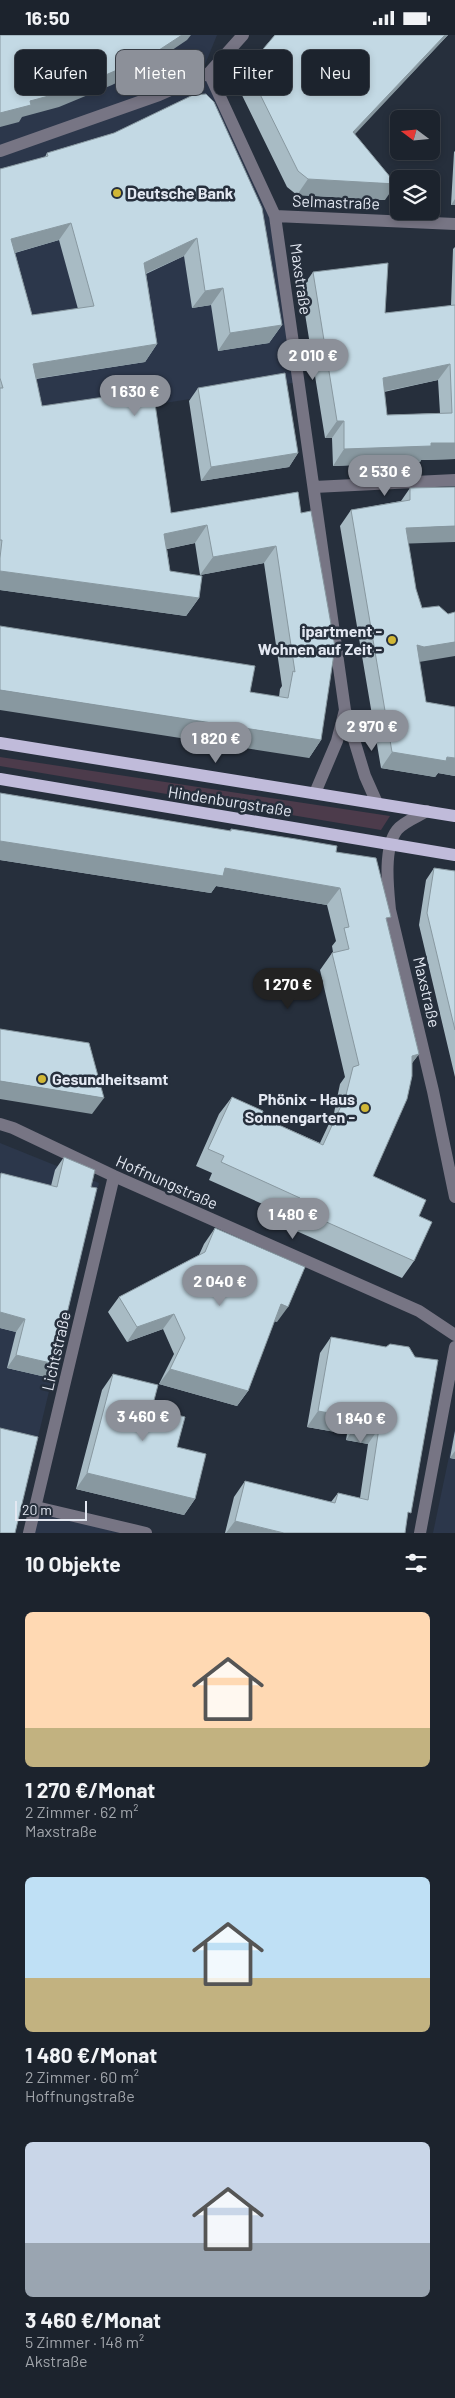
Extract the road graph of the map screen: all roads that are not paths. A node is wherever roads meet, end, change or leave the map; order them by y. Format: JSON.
{"nodes":[{"id":1,"x":243,"y":35,"type":"edge"},
{"id":2,"x":209,"y":73,"type":"junction"},
{"id":3,"x":0,"y":151,"type":"edge"},
{"id":4,"x":275,"y":216,"type":"junction"},
{"id":5,"x":455,"y":224,"type":"edge"},
{"id":6,"x":455,"y":480,"type":"edge"},
{"id":7,"x":314,"y":487,"type":"junction"},
{"id":8,"x":345,"y":710,"type":"junction"},
{"id":9,"x":0,"y":743,"type":"edge"},
{"id":10,"x":0,"y":779,"type":"edge"},
{"id":11,"x":314,"y":793,"type":"junction"},
{"id":12,"x":377,"y":803,"type":"junction"},
{"id":13,"x":427,"y":811,"type":"junction"},
{"id":14,"x":455,"y":816,"type":"edge"},
{"id":15,"x":391,"y":845,"type":"junction"},
{"id":16,"x":455,"y":855,"type":"edge"},
{"id":17,"x":0,"y":1124,"type":"edge"},
{"id":18,"x":114,"y":1176,"type":"junction"},
{"id":19,"x":455,"y":1197,"type":"edge"},
{"id":20,"x":455,"y":1335,"type":"edge"},
{"id":21,"x":455,"y":1347,"type":"edge"},
{"id":22,"x":36,"y":1507,"type":"junction"},
{"id":23,"x":29,"y":1533,"type":"edge"},
{"id":24,"x":146,"y":1533,"type":"edge"},
{"id":25,"x":420,"y":1533,"type":"edge"}],
"edges":[{"from":1,"to":2,"type":"street"},
{"from":2,"to":3,"type":"street"},
{"from":2,"to":4,"type":"street","name":"Maxstraße"},
{"from":4,"to":5,"type":"street","name":"Selmastraße"},
{"from":4,"to":7,"type":"street","name":"Maxstraße"},
{"from":6,"to":7,"type":"street"},
{"from":7,"to":8,"type":"street","name":"Maxstraße"},
{"from":8,"to":11,"type":"street","name":"Maxstraße"},
{"from":8,"to":12,"type":"street","name":"Maxstraße"},
{"from":9,"to":11,"type":"main road","name":"Hindenburgstraße"},
{"from":10,"to":15,"type":"main road","name":"Hindenburgstraße"},
{"from":11,"to":12,"type":"main road","name":"Hindenburgstraße"},
{"from":12,"to":13,"type":"main road","name":"Hindenburgstraße"},
{"from":13,"to":14,"type":"main road","name":"Hindenburgstraße"},
{"from":13,"to":15,"type":"street","name":"Maxstraße"},
{"from":15,"to":16,"type":"main road","name":"Hindenburgstraße"},
{"from":15,"to":19,"type":"street","name":"Maxstraße"},
{"from":17,"to":18,"type":"street","name":"Hoffnungstraße"},
{"from":18,"to":20,"type":"street","name":"Hoffnungstraße"},
{"from":18,"to":22,"type":"street","name":"Lichtstraße"},
{"from":21,"to":25,"type":"street"},
{"from":22,"to":23,"type":"street","name":"Lichtstraße"},
{"from":22,"to":24,"type":"street"}]}
